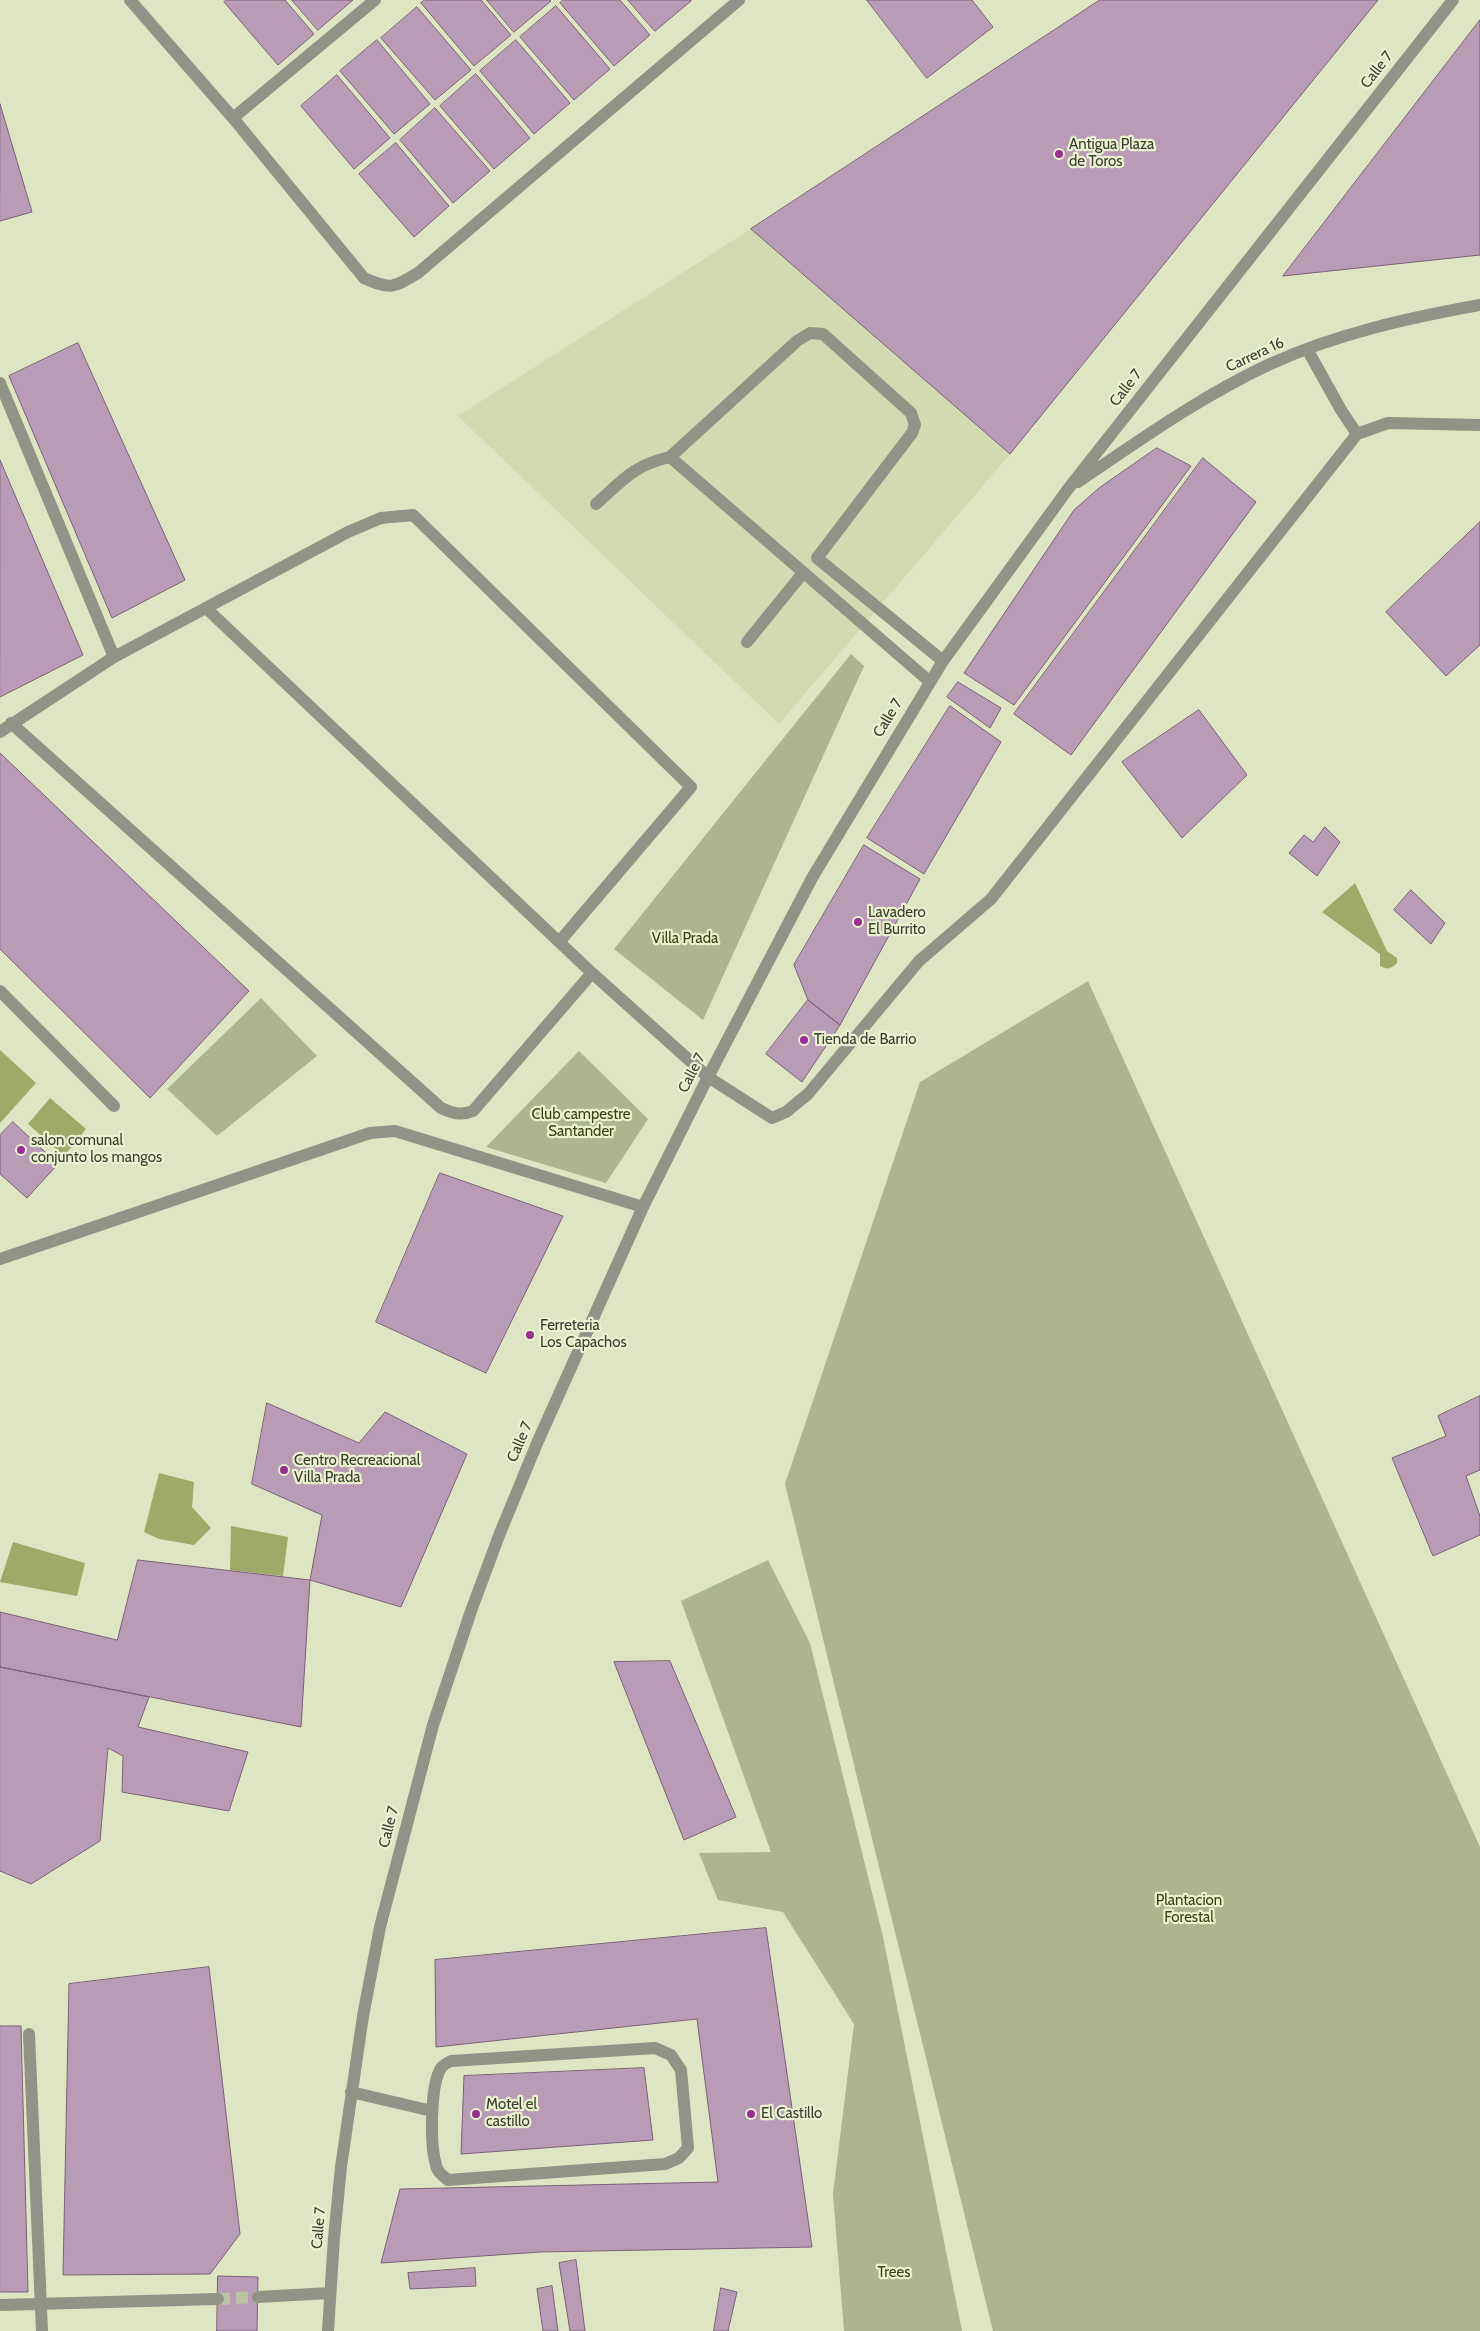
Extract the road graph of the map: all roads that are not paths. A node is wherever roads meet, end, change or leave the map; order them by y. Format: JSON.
{"nodes":[{"id":1,"x":130,"y":0,"type":"edge"},
{"id":2,"x":375,"y":0,"type":"edge"},
{"id":3,"x":739,"y":0,"type":"edge"},
{"id":4,"x":1452,"y":0,"type":"edge"},
{"id":5,"x":233,"y":118,"type":"junction"},
{"id":6,"x":1480,"y":305,"type":"edge"},
{"id":7,"x":1307,"y":349,"type":"junction"},
{"id":8,"x":0,"y":383,"type":"edge"},
{"id":9,"x":1480,"y":425,"type":"edge"},
{"id":10,"x":1357,"y":434,"type":"junction"},
{"id":11,"x":670,"y":457,"type":"junction"},
{"id":12,"x":1068,"y":489,"type":"junction"},
{"id":13,"x":596,"y":504,"type":"dead end"},
{"id":14,"x":803,"y":573,"type":"junction"},
{"id":15,"x":206,"y":608,"type":"junction"},
{"id":16,"x":747,"y":642,"type":"dead end"},
{"id":17,"x":114,"y":657,"type":"junction"},
{"id":18,"x":943,"y":661,"type":"junction"},
{"id":19,"x":929,"y":682,"type":"junction"},
{"id":20,"x":11,"y":723,"type":"junction"},
{"id":21,"x":0,"y":732,"type":"edge"},
{"id":22,"x":560,"y":941,"type":"junction"},
{"id":23,"x":592,"y":973,"type":"junction"},
{"id":24,"x":0,"y":991,"type":"edge"},
{"id":25,"x":708,"y":1077,"type":"junction"},
{"id":26,"x":114,"y":1106,"type":"dead end"},
{"id":27,"x":643,"y":1207,"type":"junction"},
{"id":28,"x":0,"y":1259,"type":"edge"},
{"id":29,"x":29,"y":2034,"type":"dead end"},
{"id":30,"x":351,"y":2092,"type":"junction"},
{"id":31,"x":432,"y":2111,"type":"junction"},
{"id":32,"x":330,"y":2293,"type":"junction"},
{"id":33,"x":258,"y":2297,"type":"tunnel mouth"},
{"id":34,"x":218,"y":2299,"type":"tunnel mouth"},
{"id":35,"x":41,"y":2304,"type":"junction"},
{"id":36,"x":0,"y":2305,"type":"edge"},
{"id":37,"x":42,"y":2331,"type":"edge"},
{"id":38,"x":328,"y":2331,"type":"edge"}],
"edges":[{"from":1,"to":5,"type":"street"},
{"from":2,"to":5,"type":"street"},
{"from":3,"to":5,"type":"street"},
{"from":4,"to":12,"type":"street","name":"Calle 7"},
{"from":6,"to":7,"type":"street","name":"Carrera 16"},
{"from":7,"to":10,"type":"street"},
{"from":7,"to":12,"type":"street","name":"Carrera 16"},
{"from":8,"to":17,"type":"street"},
{"from":9,"to":10,"type":"street"},
{"from":10,"to":25,"type":"street"},
{"from":11,"to":13,"type":"street"},
{"from":11,"to":14,"type":"street"},
{"from":11,"to":18,"type":"street"},
{"from":12,"to":18,"type":"street","name":"Calle 7"},
{"from":14,"to":16,"type":"street"},
{"from":14,"to":19,"type":"street"},
{"from":15,"to":17,"type":"street"},
{"from":15,"to":22,"type":"street"},
{"from":15,"to":22,"type":"street"},
{"from":17,"to":20,"type":"street"},
{"from":18,"to":19,"type":"street","name":"Calle 7"},
{"from":19,"to":25,"type":"street","name":"Calle 7"},
{"from":20,"to":21,"type":"street"},
{"from":20,"to":23,"type":"street"},
{"from":22,"to":23,"type":"street"},
{"from":23,"to":25,"type":"street"},
{"from":24,"to":26,"type":"street"},
{"from":25,"to":27,"type":"street","name":"Calle 7"},
{"from":27,"to":28,"type":"street"},
{"from":27,"to":30,"type":"street","name":"Calle 7"},
{"from":29,"to":35,"type":"street"},
{"from":30,"to":31,"type":"street"},
{"from":30,"to":32,"type":"street","name":"Calle 7"},
{"from":31,"to":31,"type":"street"},
{"from":32,"to":33,"type":"street"},
{"from":32,"to":38,"type":"street","name":"Calle 7"},
{"from":34,"to":35,"type":"street"},
{"from":35,"to":36,"type":"street"},
{"from":35,"to":37,"type":"street"}]}
